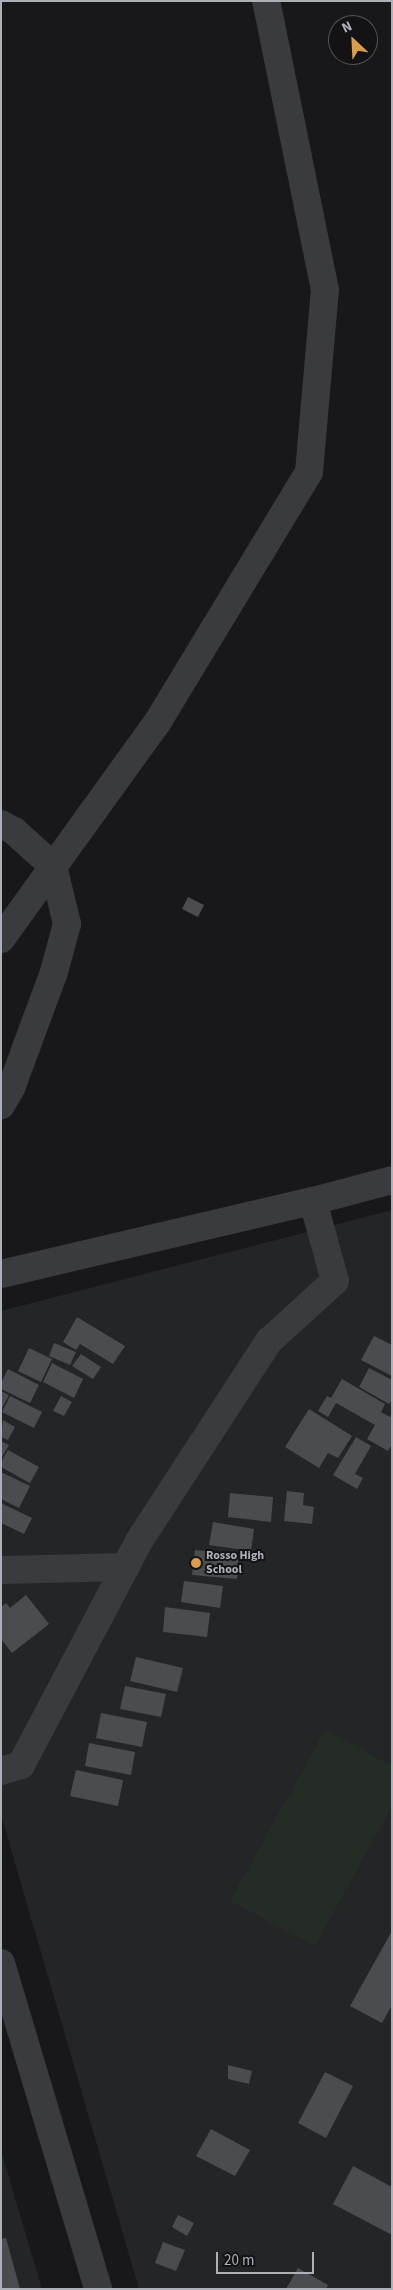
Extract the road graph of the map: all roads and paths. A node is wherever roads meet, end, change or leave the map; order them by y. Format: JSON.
{"nodes":[{"id":1,"x":266,"y":1,"type":"edge"},
{"id":2,"x":1,"y":824,"type":"edge"},
{"id":3,"x":53,"y":866,"type":"junction"},
{"id":4,"x":1,"y":939,"type":"edge"},
{"id":5,"x":1,"y":1105,"type":"edge"},
{"id":6,"x":392,"y":1180,"type":"edge"},
{"id":7,"x":313,"y":1201,"type":"junction"},
{"id":8,"x":1,"y":1274,"type":"edge"},
{"id":9,"x":126,"y":1567,"type":"junction"},
{"id":10,"x":1,"y":1570,"type":"edge"},
{"id":11,"x":1,"y":1771,"type":"edge"},
{"id":12,"x":1,"y":1962,"type":"edge"},
{"id":13,"x":98,"y":2289,"type":"edge"}],
"edges":[{"from":1,"to":3,"type":"street"},
{"from":2,"to":3,"type":"street"},
{"from":3,"to":4,"type":"street"},
{"from":3,"to":5,"type":"street"},
{"from":6,"to":7,"type":"street"},
{"from":7,"to":8,"type":"street"},
{"from":7,"to":9,"type":"street"},
{"from":9,"to":10,"type":"street"},
{"from":9,"to":11,"type":"street"},
{"from":12,"to":13,"type":"street"}]}
